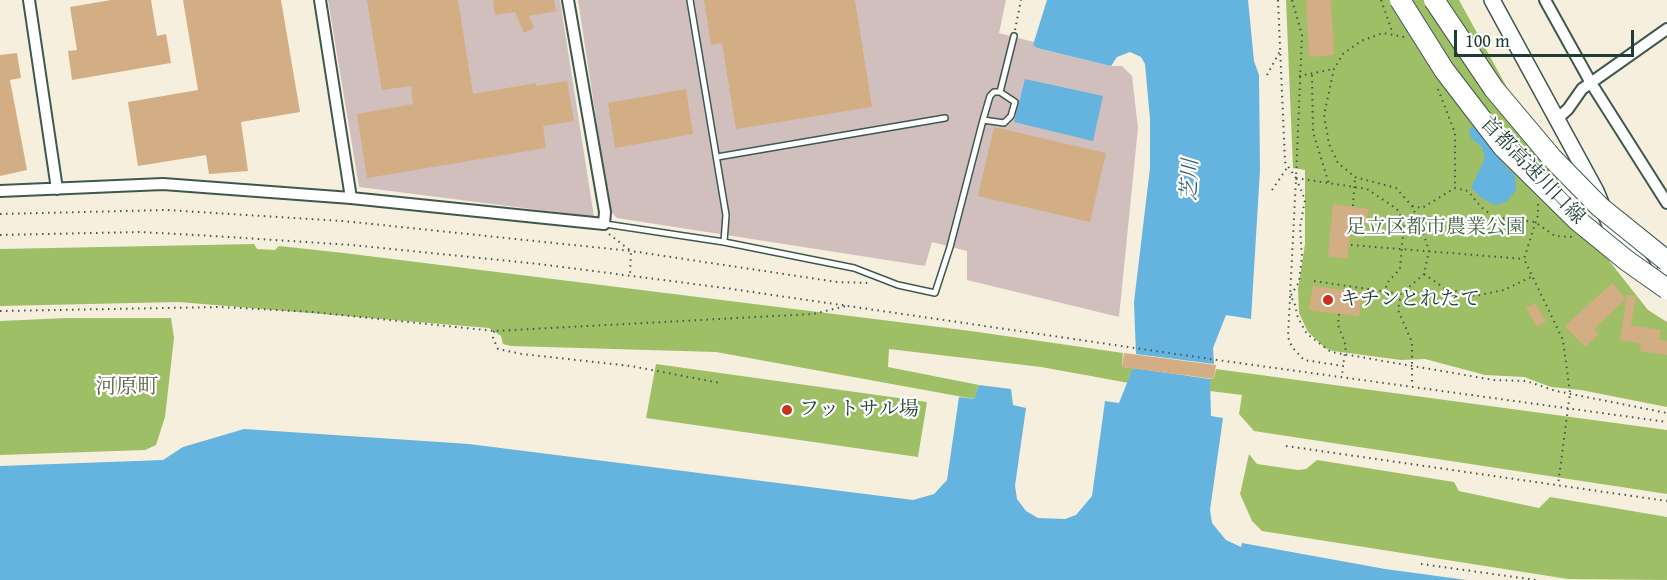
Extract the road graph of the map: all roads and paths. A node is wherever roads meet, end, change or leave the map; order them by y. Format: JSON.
{"nodes":[{"id":1,"x":29,"y":0,"type":"edge"},
{"id":2,"x":320,"y":0,"type":"edge"},
{"id":3,"x":568,"y":0,"type":"edge"},
{"id":4,"x":690,"y":0,"type":"edge"},
{"id":5,"x":1021,"y":0,"type":"edge"},
{"id":6,"x":1278,"y":0,"type":"edge"},
{"id":7,"x":1292,"y":0,"type":"edge"},
{"id":8,"x":1382,"y":0,"type":"edge"},
{"id":9,"x":1400,"y":0,"type":"edge"},
{"id":10,"x":1414,"y":0,"type":"edge"},
{"id":11,"x":1434,"y":0,"type":"edge"},
{"id":12,"x":1492,"y":0,"type":"edge"},
{"id":13,"x":1545,"y":0,"type":"edge"},
{"id":14,"x":1667,"y":30,"type":"edge"},
{"id":15,"x":1393,"y":34,"type":"junction"},
{"id":16,"x":1014,"y":36,"type":"joint"},
{"id":17,"x":1413,"y":38,"type":"dead end"},
{"id":18,"x":1282,"y":49,"type":"junction"},
{"id":19,"x":1334,"y":69,"type":"junction"},
{"id":20,"x":1267,"y":75,"type":"dead end"},
{"id":21,"x":1312,"y":75,"type":"junction"},
{"id":22,"x":1299,"y":76,"type":"junction"},
{"id":23,"x":1591,"y":83,"type":"junction"},
{"id":24,"x":1437,"y":87,"type":"dead end"},
{"id":25,"x":1000,"y":92,"type":"junction"},
{"id":26,"x":945,"y":118,"type":"dead end"},
{"id":27,"x":1557,"y":118,"type":"junction"},
{"id":28,"x":983,"y":120,"type":"junction"},
{"id":29,"x":717,"y":157,"type":"junction"},
{"id":30,"x":1287,"y":168,"type":"junction"},
{"id":31,"x":1355,"y":177,"type":"junction"},
{"id":32,"x":1296,"y":178,"type":"junction"},
{"id":33,"x":1329,"y":184,"type":"junction"},
{"id":34,"x":1455,"y":188,"type":"junction"},
{"id":35,"x":57,"y":189,"type":"junction"},
{"id":36,"x":1356,"y":189,"type":"junction"},
{"id":37,"x":1272,"y":190,"type":"dead end"},
{"id":38,"x":0,"y":191,"type":"edge"},
{"id":39,"x":1596,"y":191,"type":"junction"},
{"id":40,"x":1538,"y":194,"type":"dead end"},
{"id":41,"x":351,"y":198,"type":"junction"},
{"id":42,"x":1667,"y":203,"type":"edge"},
{"id":43,"x":1353,"y":206,"type":"dead end"},
{"id":44,"x":1412,"y":206,"type":"junction"},
{"id":45,"x":0,"y":214,"type":"edge"},
{"id":46,"x":1535,"y":222,"type":"junction"},
{"id":47,"x":605,"y":228,"type":"junction"},
{"id":48,"x":1604,"y":228,"type":"junction"},
{"id":49,"x":0,"y":235,"type":"edge"},
{"id":50,"x":1578,"y":237,"type":"joint"},
{"id":51,"x":724,"y":242,"type":"junction"},
{"id":52,"x":1351,"y":245,"type":"dead end"},
{"id":53,"x":1401,"y":250,"type":"junction"},
{"id":54,"x":631,"y":251,"type":"junction"},
{"id":55,"x":1428,"y":251,"type":"junction"},
{"id":56,"x":1667,"y":256,"type":"edge"},
{"id":57,"x":1524,"y":259,"type":"junction"},
{"id":58,"x":1667,"y":261,"type":"edge"},
{"id":59,"x":630,"y":274,"type":"junction"},
{"id":60,"x":1424,"y":274,"type":"junction"},
{"id":61,"x":1531,"y":276,"type":"junction"},
{"id":62,"x":1667,"y":277,"type":"edge"},
{"id":63,"x":1314,"y":281,"type":"dead end"},
{"id":64,"x":898,"y":285,"type":"junction"},
{"id":65,"x":1667,"y":289,"type":"edge"},
{"id":66,"x":1385,"y":291,"type":"junction"},
{"id":67,"x":1401,"y":294,"type":"junction"},
{"id":68,"x":1290,"y":297,"type":"junction"},
{"id":69,"x":849,"y":306,"type":"junction"},
{"id":70,"x":0,"y":311,"type":"edge"},
{"id":71,"x":1339,"y":314,"type":"dead end"},
{"id":72,"x":495,"y":331,"type":"junction"},
{"id":73,"x":1345,"y":355,"type":"junction"},
{"id":74,"x":1414,"y":364,"type":"junction"},
{"id":75,"x":1343,"y":366,"type":"junction"},
{"id":76,"x":1342,"y":377,"type":"junction"},
{"id":77,"x":720,"y":383,"type":"dead end"},
{"id":78,"x":1412,"y":386,"type":"junction"},
{"id":79,"x":1570,"y":393,"type":"junction"},
{"id":80,"x":1568,"y":408,"type":"junction"},
{"id":81,"x":1667,"y":413,"type":"edge"},
{"id":82,"x":1667,"y":422,"type":"edge"},
{"id":83,"x":1286,"y":447,"type":"dead end"},
{"id":84,"x":1558,"y":485,"type":"junction"},
{"id":85,"x":1667,"y":501,"type":"edge"},
{"id":86,"x":1421,"y":564,"type":"dead end"},
{"id":87,"x":1536,"y":580,"type":"edge"}],
"edges":[{"from":1,"to":35,"type":"street"},
{"from":2,"to":41,"type":"street"},
{"from":3,"to":47,"type":"street"},
{"from":4,"to":29,"type":"lane"},
{"from":5,"to":16,"type":"path"},
{"from":6,"to":18,"type":"path"},
{"from":7,"to":22,"type":"path"},
{"from":8,"to":15,"type":"path"},
{"from":9,"to":65,"type":"highway","name":"首都高速川口線","bridge":true},
{"from":10,"to":62,"type":"highway"},
{"from":11,"to":58,"type":"highway","name":"首都高速川口線","bridge":true},
{"from":12,"to":27,"type":"street"},
{"from":13,"to":23,"type":"street"},
{"from":14,"to":23,"type":"street"},
{"from":15,"to":17,"type":"path"},
{"from":15,"to":19,"type":"path"},
{"from":16,"to":25,"type":"lane"},
{"from":18,"to":20,"type":"path"},
{"from":18,"to":30,"type":"path"},
{"from":19,"to":21,"type":"path"},
{"from":19,"to":31,"type":"path"},
{"from":21,"to":22,"type":"path"},
{"from":21,"to":33,"type":"path"},
{"from":22,"to":32,"type":"path"},
{"from":23,"to":27,"type":"street"},
{"from":23,"to":42,"type":"street"},
{"from":24,"to":34,"type":"path"},
{"from":25,"to":28,"type":"lane"},
{"from":25,"to":28,"type":"lane"},
{"from":26,"to":29,"type":"lane"},
{"from":27,"to":39,"type":"street"},
{"from":28,"to":64,"type":"lane"},
{"from":29,"to":51,"type":"lane"},
{"from":30,"to":32,"type":"path"},
{"from":30,"to":37,"type":"path"},
{"from":31,"to":36,"type":"path"},
{"from":31,"to":44,"type":"path"},
{"from":32,"to":33,"type":"path"},
{"from":32,"to":68,"type":"path"},
{"from":32,"to":68,"type":"path"},
{"from":33,"to":36,"type":"path"},
{"from":34,"to":44,"type":"path"},
{"from":34,"to":46,"type":"path"},
{"from":35,"to":38,"type":"street"},
{"from":35,"to":41,"type":"street"},
{"from":36,"to":43,"type":"path"},
{"from":36,"to":53,"type":"path"},
{"from":39,"to":48,"type":"street"},
{"from":39,"to":56,"type":"street"},
{"from":40,"to":46,"type":"path"},
{"from":41,"to":47,"type":"street"},
{"from":44,"to":55,"type":"path"},
{"from":45,"to":54,"type":"path"},
{"from":46,"to":50,"type":"path"},
{"from":46,"to":57,"type":"path"},
{"from":47,"to":51,"type":"lane"},
{"from":47,"to":54,"type":"path"},
{"from":48,"to":50,"type":"lane"},
{"from":48,"to":65,"type":"street"},
{"from":49,"to":59,"type":"path"},
{"from":51,"to":64,"type":"lane"},
{"from":52,"to":53,"type":"path"},
{"from":53,"to":55,"type":"path"},
{"from":53,"to":66,"type":"path"},
{"from":54,"to":59,"type":"path"},
{"from":54,"to":64,"type":"path"},
{"from":55,"to":57,"type":"path"},
{"from":55,"to":60,"type":"path"},
{"from":57,"to":61,"type":"path"},
{"from":59,"to":69,"type":"path"},
{"from":60,"to":61,"type":"path"},
{"from":60,"to":67,"type":"path"},
{"from":61,"to":79,"type":"path"},
{"from":63,"to":66,"type":"path"},
{"from":66,"to":67,"type":"path"},
{"from":67,"to":74,"type":"path"},
{"from":68,"to":73,"type":"path"},
{"from":68,"to":75,"type":"path"},
{"from":69,"to":72,"type":"path"},
{"from":69,"to":76,"type":"path"},
{"from":70,"to":72,"type":"path"},
{"from":71,"to":73,"type":"path"},
{"from":72,"to":77,"type":"path"},
{"from":73,"to":74,"type":"path"},
{"from":73,"to":75,"type":"path"},
{"from":74,"to":78,"type":"path"},
{"from":74,"to":79,"type":"path"},
{"from":75,"to":76,"type":"path"},
{"from":76,"to":78,"type":"path"},
{"from":78,"to":80,"type":"path"},
{"from":79,"to":80,"type":"path"},
{"from":79,"to":81,"type":"path"},
{"from":80,"to":82,"type":"path"},
{"from":80,"to":84,"type":"path"},
{"from":83,"to":84,"type":"path"},
{"from":84,"to":85,"type":"path"},
{"from":86,"to":87,"type":"path"}]}
